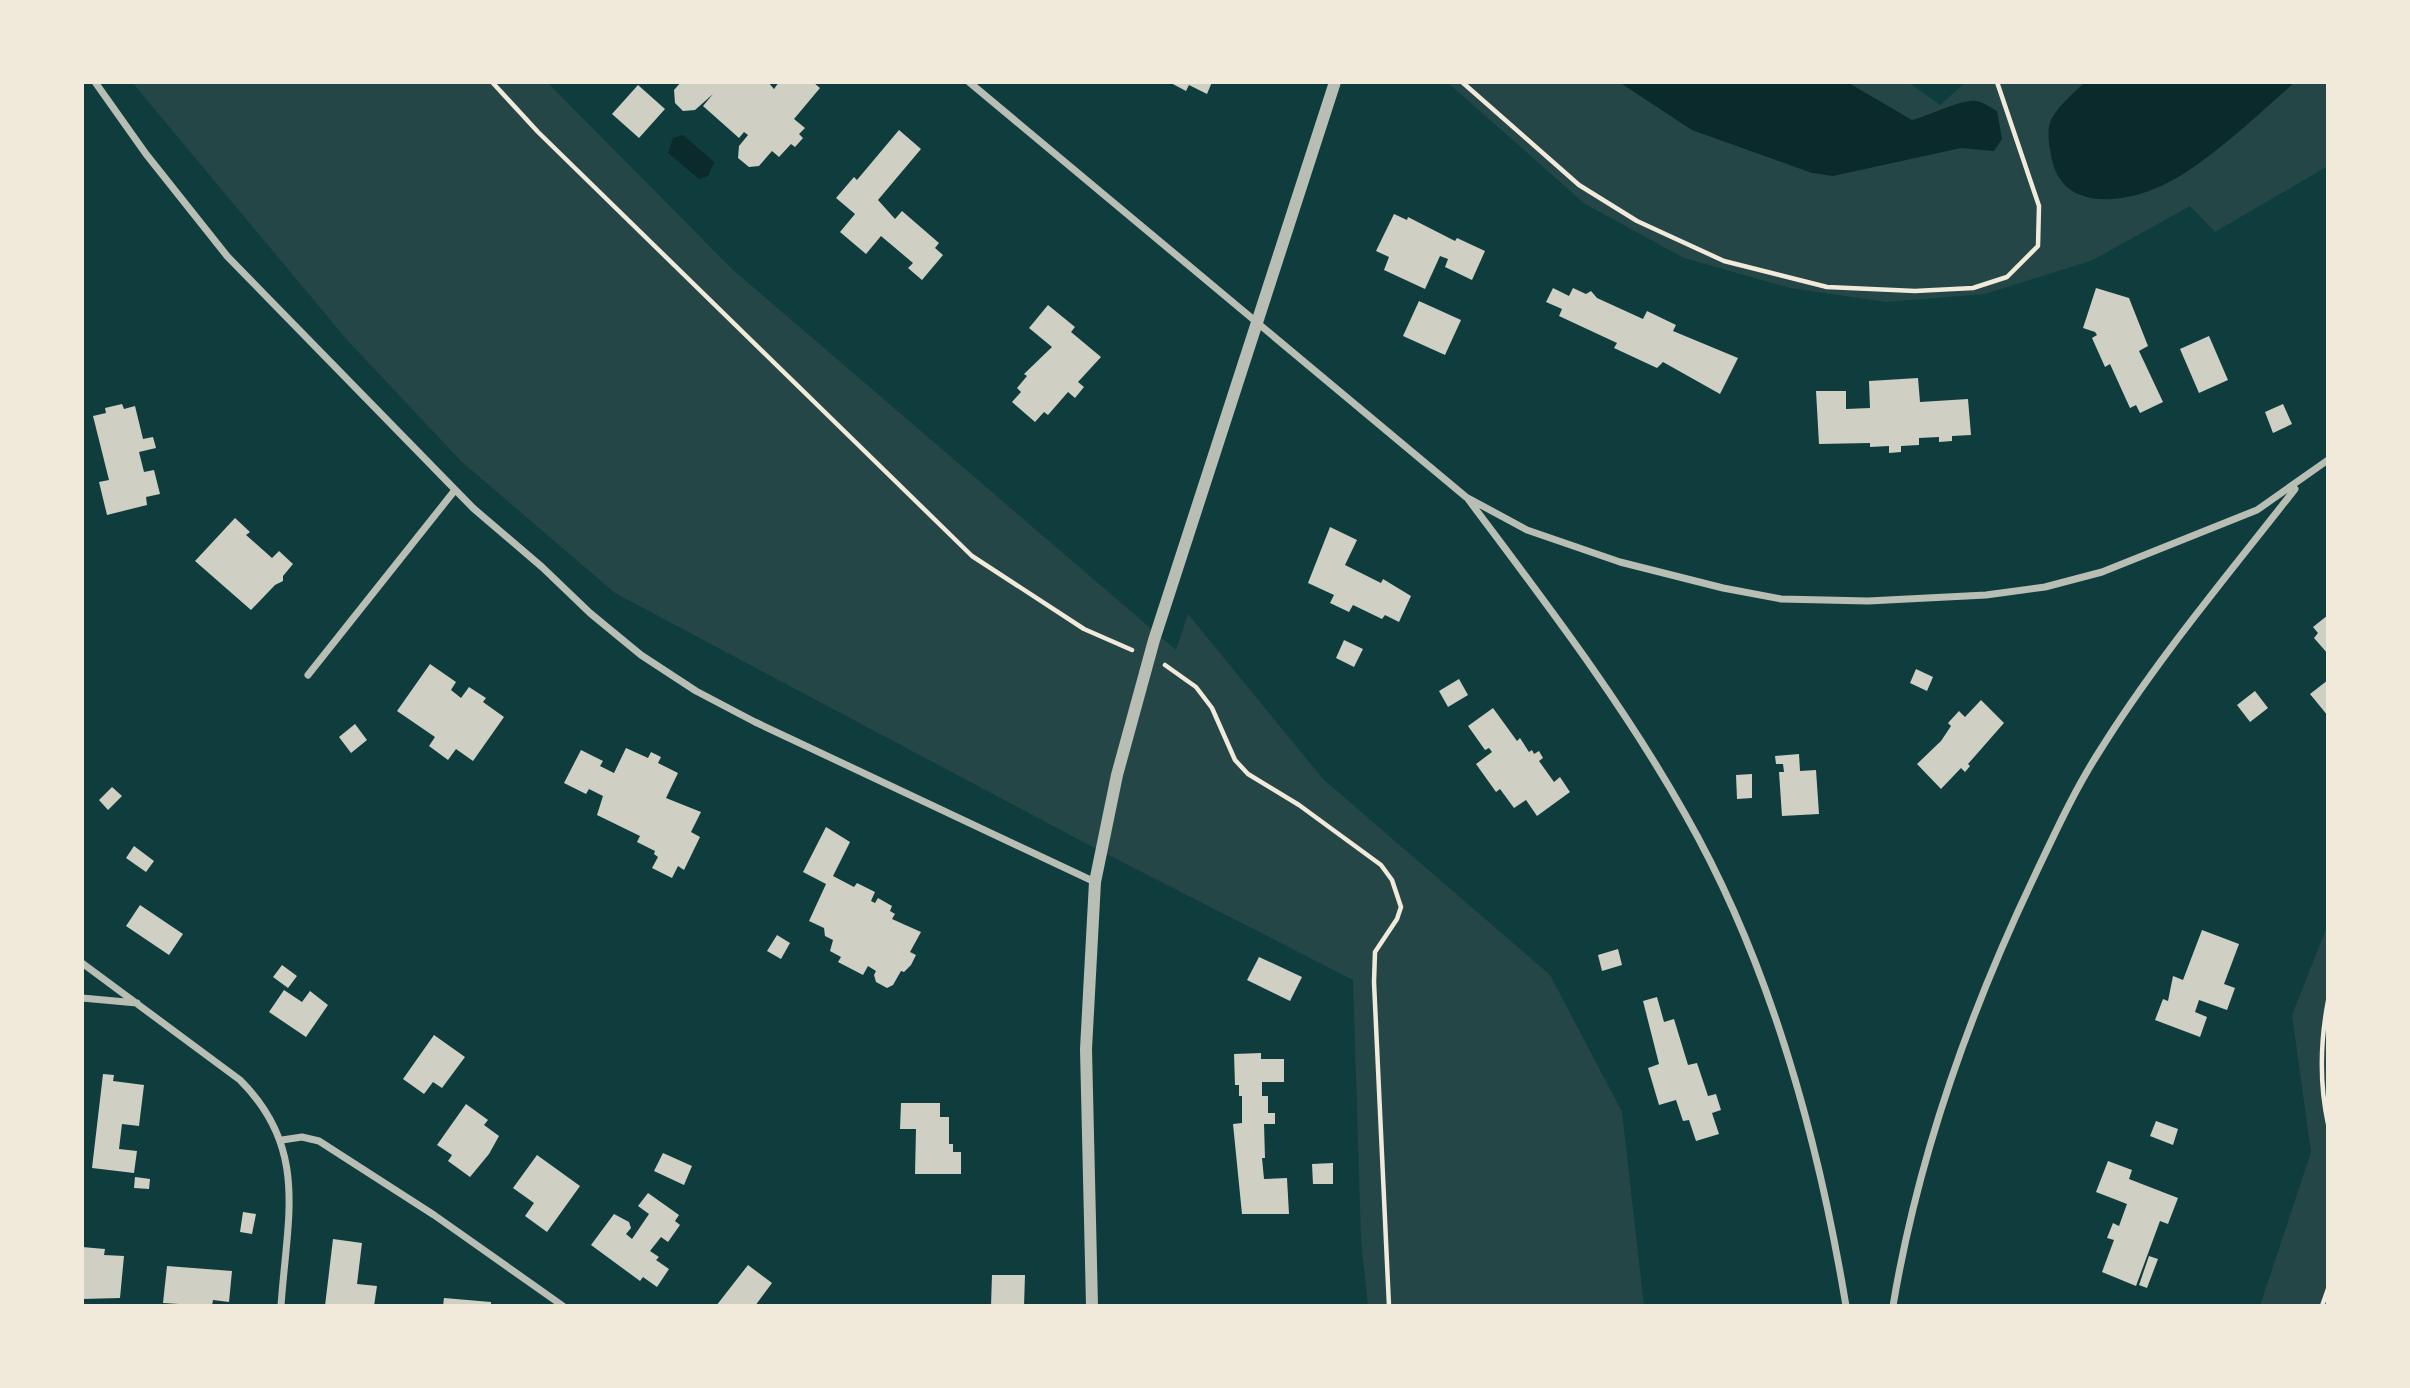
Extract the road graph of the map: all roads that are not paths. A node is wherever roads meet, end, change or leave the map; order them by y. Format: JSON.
{"nodes":[{"id":1,"x":95,"y":82,"type":"edge"},
{"id":2,"x":969,"y":82,"type":"edge"},
{"id":3,"x":1335,"y":82,"type":"edge"},
{"id":4,"x":1258,"y":321,"type":"junction"},
{"id":5,"x":2328,"y":460,"type":"edge"},
{"id":6,"x":2300,"y":483,"type":"junction"},
{"id":7,"x":455,"y":490,"type":"junction"},
{"id":8,"x":1466,"y":497,"type":"junction"},
{"id":9,"x":308,"y":675,"type":"dead end"},
{"id":10,"x":1095,"y":882,"type":"junction"},
{"id":11,"x":82,"y":963,"type":"edge"},
{"id":12,"x":82,"y":998,"type":"edge"},
{"id":13,"x":137,"y":1003,"type":"junction"},
{"id":14,"x":282,"y":1140,"type":"junction"},
{"id":15,"x":281,"y":1306,"type":"edge"},
{"id":16,"x":563,"y":1306,"type":"edge"},
{"id":17,"x":1092,"y":1306,"type":"edge"},
{"id":18,"x":1846,"y":1306,"type":"edge"},
{"id":19,"x":1893,"y":1306,"type":"edge"}],
"edges":[{"from":1,"to":7,"type":"street"},
{"from":2,"to":4,"type":"street"},
{"from":3,"to":4,"type":"street"},
{"from":4,"to":8,"type":"street"},
{"from":4,"to":10,"type":"street"},
{"from":5,"to":6,"type":"street"},
{"from":6,"to":8,"type":"street"},
{"from":6,"to":19,"type":"street"},
{"from":7,"to":9,"type":"street"},
{"from":7,"to":10,"type":"street"},
{"from":8,"to":18,"type":"street"},
{"from":10,"to":17,"type":"street"},
{"from":11,"to":13,"type":"street"},
{"from":12,"to":13,"type":"street"},
{"from":13,"to":14,"type":"street"},
{"from":14,"to":15,"type":"street"},
{"from":14,"to":16,"type":"street"}]}
